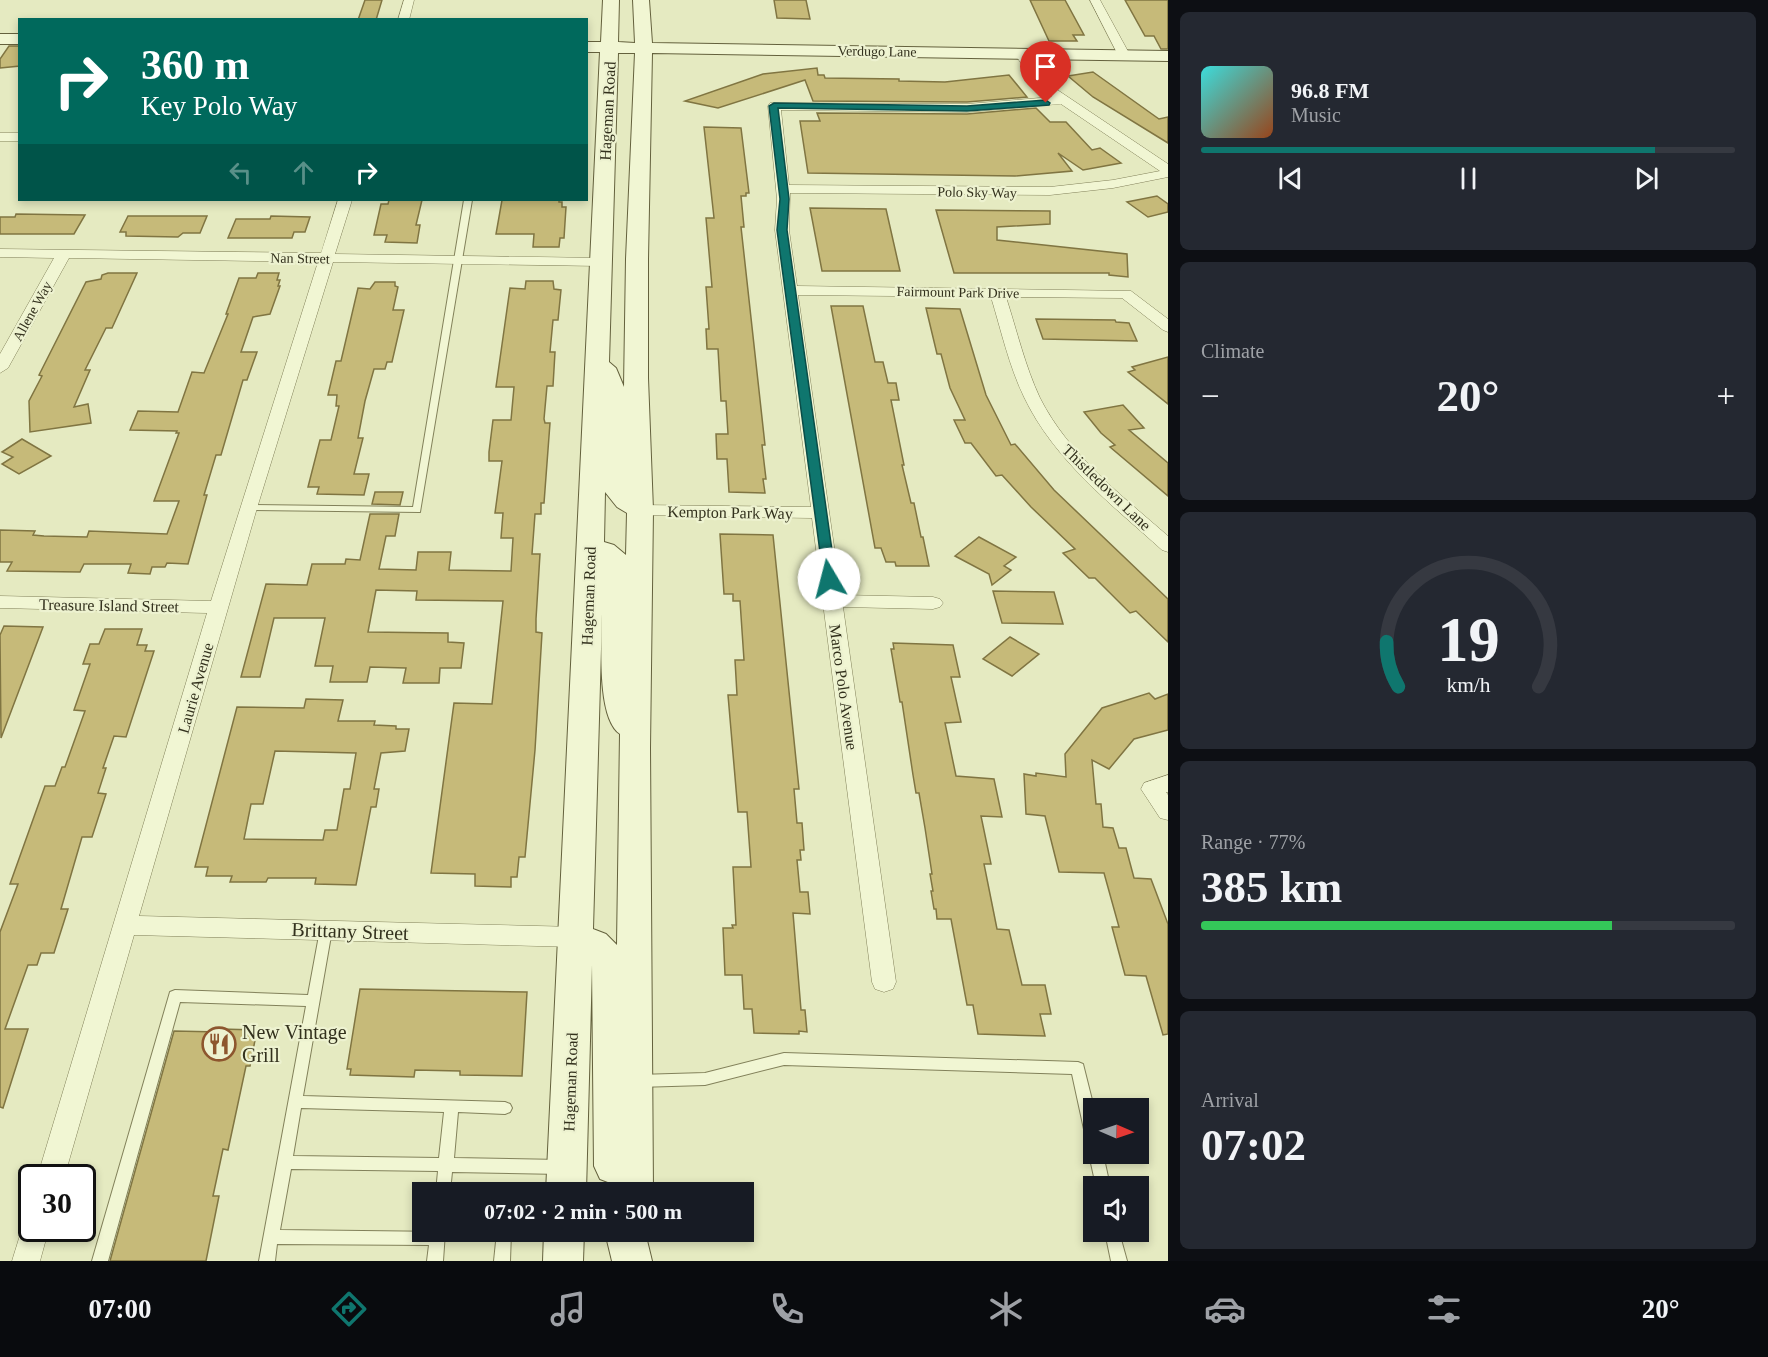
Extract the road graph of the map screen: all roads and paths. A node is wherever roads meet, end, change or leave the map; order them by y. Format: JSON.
{"nodes":[{"id":1,"x":409,"y":0,"type":"edge"},
{"id":2,"x":611,"y":0,"type":"edge"},
{"id":3,"x":640,"y":0,"type":"edge"},
{"id":4,"x":1095,"y":0,"type":"edge"},
{"id":5,"x":404,"y":18,"type":"edge"},
{"id":6,"x":0,"y":39,"type":"edge"},
{"id":7,"x":18,"y":39,"type":"edge"},
{"id":8,"x":598,"y":47,"type":"edge"},
{"id":9,"x":644,"y":47,"type":"junction"},
{"id":10,"x":1021,"y":54,"type":"junction"},
{"id":11,"x":1124,"y":55,"type":"junction"},
{"id":12,"x":1168,"y":56,"type":"edge"},
{"id":13,"x":1063,"y":100,"type":"junction"},
{"id":14,"x":0,"y":137,"type":"edge"},
{"id":15,"x":18,"y":138,"type":"edge"},
{"id":16,"x":1168,"y":171,"type":"edge"},
{"id":17,"x":783,"y":189,"type":"junction"},
{"id":18,"x":345,"y":201,"type":"edge"},
{"id":19,"x":468,"y":201,"type":"edge"},
{"id":20,"x":0,"y":253,"type":"edge"},
{"id":21,"x":64,"y":254,"type":"junction"},
{"id":22,"x":326,"y":258,"type":"junction"},
{"id":23,"x":457,"y":260,"type":"junction"},
{"id":24,"x":600,"y":262,"type":"junction"},
{"id":25,"x":789,"y":290,"type":"junction"},
{"id":26,"x":997,"y":293,"type":"junction"},
{"id":27,"x":1168,"y":327,"type":"edge"},
{"id":28,"x":597,"y":355,"type":"junction"},
{"id":29,"x":0,"y":368,"type":"edge"},
{"id":30,"x":636,"y":378,"type":"junction"},
{"id":31,"x":248,"y":508,"type":"junction"},
{"id":32,"x":640,"y":510,"type":"junction"},
{"id":33,"x":820,"y":513,"type":"junction"},
{"id":34,"x":1168,"y":546,"type":"edge"},
{"id":35,"x":590,"y":547,"type":"junction"},
{"id":36,"x":832,"y":601,"type":"junction"},
{"id":37,"x":0,"y":602,"type":"edge"},
{"id":38,"x":933,"y":603,"type":"dead end"},
{"id":39,"x":219,"y":607,"type":"junction"},
{"id":40,"x":634,"y":748,"type":"junction"},
{"id":41,"x":1160,"y":786,"type":"edge"},
{"id":42,"x":1168,"y":812,"type":"edge"},
{"id":43,"x":125,"y":925,"type":"junction"},
{"id":44,"x":326,"y":930,"type":"junction"},
{"id":45,"x":576,"y":937,"type":"junction"},
{"id":46,"x":884,"y":982,"type":"dead end"},
{"id":47,"x":314,"y":1000,"type":"junction"},
{"id":48,"x":633,"y":1081,"type":"junction"},
{"id":49,"x":1084,"y":1098,"type":"edge"},
{"id":50,"x":296,"y":1101,"type":"junction"},
{"id":51,"x":452,"y":1106,"type":"junction"},
{"id":52,"x":505,"y":1108,"type":"dead end"},
{"id":53,"x":285,"y":1162,"type":"junction"},
{"id":54,"x":54,"y":1164,"type":"edge"},
{"id":55,"x":446,"y":1165,"type":"junction"},
{"id":56,"x":566,"y":1180,"type":"edge"},
{"id":57,"x":443,"y":1182,"type":"edge"},
{"id":58,"x":615,"y":1182,"type":"edge"},
{"id":59,"x":633,"y":1182,"type":"edge"},
{"id":60,"x":412,"y":1235,"type":"edge"},
{"id":61,"x":271,"y":1237,"type":"junction"},
{"id":62,"x":31,"y":1242,"type":"edge"},
{"id":63,"x":437,"y":1242,"type":"edge"},
{"id":64,"x":503,"y":1242,"type":"edge"},
{"id":65,"x":564,"y":1242,"type":"edge"},
{"id":66,"x":628,"y":1242,"type":"edge"},
{"id":67,"x":633,"y":1242,"type":"edge"},
{"id":68,"x":1114,"y":1242,"type":"edge"},
{"id":69,"x":26,"y":1261,"type":"edge"},
{"id":70,"x":100,"y":1261,"type":"edge"},
{"id":71,"x":267,"y":1261,"type":"edge"},
{"id":72,"x":435,"y":1261,"type":"edge"},
{"id":73,"x":502,"y":1261,"type":"edge"},
{"id":74,"x":563,"y":1261,"type":"edge"},
{"id":75,"x":633,"y":1261,"type":"edge"},
{"id":76,"x":1119,"y":1261,"type":"edge"}],
"edges":[{"from":1,"to":5,"type":"street"},
{"from":2,"to":8,"type":"main road","name":"Hageman Road"},
{"from":3,"to":9,"type":"main road","name":"Hageman Road"},
{"from":4,"to":11,"type":"street"},
{"from":6,"to":7,"type":"main road"},
{"from":8,"to":9,"type":"main road","name":"Verdugo Lane"},
{"from":8,"to":24,"type":"main road","name":"Hageman Road"},
{"from":9,"to":10,"type":"main road","name":"Verdugo Lane"},
{"from":9,"to":30,"type":"main road","name":"Hageman Road"},
{"from":10,"to":11,"type":"main road","name":"Verdugo Lane"},
{"from":10,"to":13,"type":"street"},
{"from":11,"to":12,"type":"main road","name":"Verdugo Lane"},
{"from":13,"to":16,"type":"street"},
{"from":13,"to":17,"type":"street","name":"Marco Polo Avenue"},
{"from":14,"to":15,"type":"street"},
{"from":16,"to":17,"type":"street","name":"Polo Sky Way"},
{"from":17,"to":25,"type":"street","name":"Marco Polo Avenue"},
{"from":18,"to":22,"type":"street","name":"Laurie Avenue"},
{"from":19,"to":23,"type":"lane"},
{"from":20,"to":21,"type":"street","name":"Nan Street"},
{"from":21,"to":22,"type":"street","name":"Nan Street"},
{"from":21,"to":29,"type":"street","name":"Allene Way"},
{"from":22,"to":23,"type":"street","name":"Nan Street"},
{"from":22,"to":31,"type":"street","name":"Laurie Avenue"},
{"from":23,"to":24,"type":"street","name":"Nan Street"},
{"from":23,"to":31,"type":"lane"},
{"from":24,"to":28,"type":"main road","name":"Hageman Road"},
{"from":24,"to":30,"type":"main road"},
{"from":25,"to":26,"type":"street","name":"Fairmount Park Drive"},
{"from":25,"to":33,"type":"street","name":"Marco Polo Avenue"},
{"from":26,"to":27,"type":"street","name":"Fairmount Park Drive"},
{"from":26,"to":34,"type":"street","name":"Thistledown Lane"},
{"from":28,"to":32,"type":"main road"},
{"from":28,"to":35,"type":"main road","name":"Hageman Road"},
{"from":30,"to":32,"type":"main road","name":"Hageman Road"},
{"from":31,"to":39,"type":"street","name":"Laurie Avenue"},
{"from":32,"to":33,"type":"street","name":"Kempton Park Way"},
{"from":32,"to":40,"type":"main road","name":"Hageman Road"},
{"from":33,"to":36,"type":"street","name":"Marco Polo Avenue"},
{"from":35,"to":40,"type":"main road"},
{"from":35,"to":45,"type":"main road","name":"Hageman Road"},
{"from":36,"to":38,"type":"street"},
{"from":36,"to":46,"type":"street","name":"Marco Polo Avenue"},
{"from":37,"to":39,"type":"street","name":"Treasure Island Street"},
{"from":39,"to":43,"type":"street","name":"Laurie Avenue"},
{"from":40,"to":48,"type":"main road","name":"Hageman Road"},
{"from":41,"to":42,"type":"street"},
{"from":43,"to":44,"type":"street","name":"Brittany Street"},
{"from":43,"to":54,"type":"street","name":"Laurie Avenue"},
{"from":44,"to":45,"type":"street","name":"Brittany Street"},
{"from":44,"to":47,"type":"lane"},
{"from":45,"to":56,"type":"main road","name":"Hageman Road"},
{"from":45,"to":58,"type":"main road"},
{"from":47,"to":50,"type":"lane"},
{"from":47,"to":70,"type":"lane"},
{"from":48,"to":49,"type":"lane"},
{"from":48,"to":59,"type":"main road","name":"Hageman Road"},
{"from":50,"to":51,"type":"lane"},
{"from":50,"to":53,"type":"lane"},
{"from":51,"to":52,"type":"lane"},
{"from":51,"to":55,"type":"lane"},
{"from":53,"to":55,"type":"lane"},
{"from":53,"to":61,"type":"lane"},
{"from":55,"to":56,"type":"lane"},
{"from":55,"to":57,"type":"lane"},
{"from":60,"to":61,"type":"lane"},
{"from":61,"to":71,"type":"lane"},
{"from":62,"to":69,"type":"street"},
{"from":63,"to":72,"type":"lane"},
{"from":64,"to":73,"type":"lane"},
{"from":65,"to":74,"type":"main road"},
{"from":66,"to":75,"type":"main road"},
{"from":67,"to":75,"type":"main road"},
{"from":68,"to":76,"type":"lane"}]}
